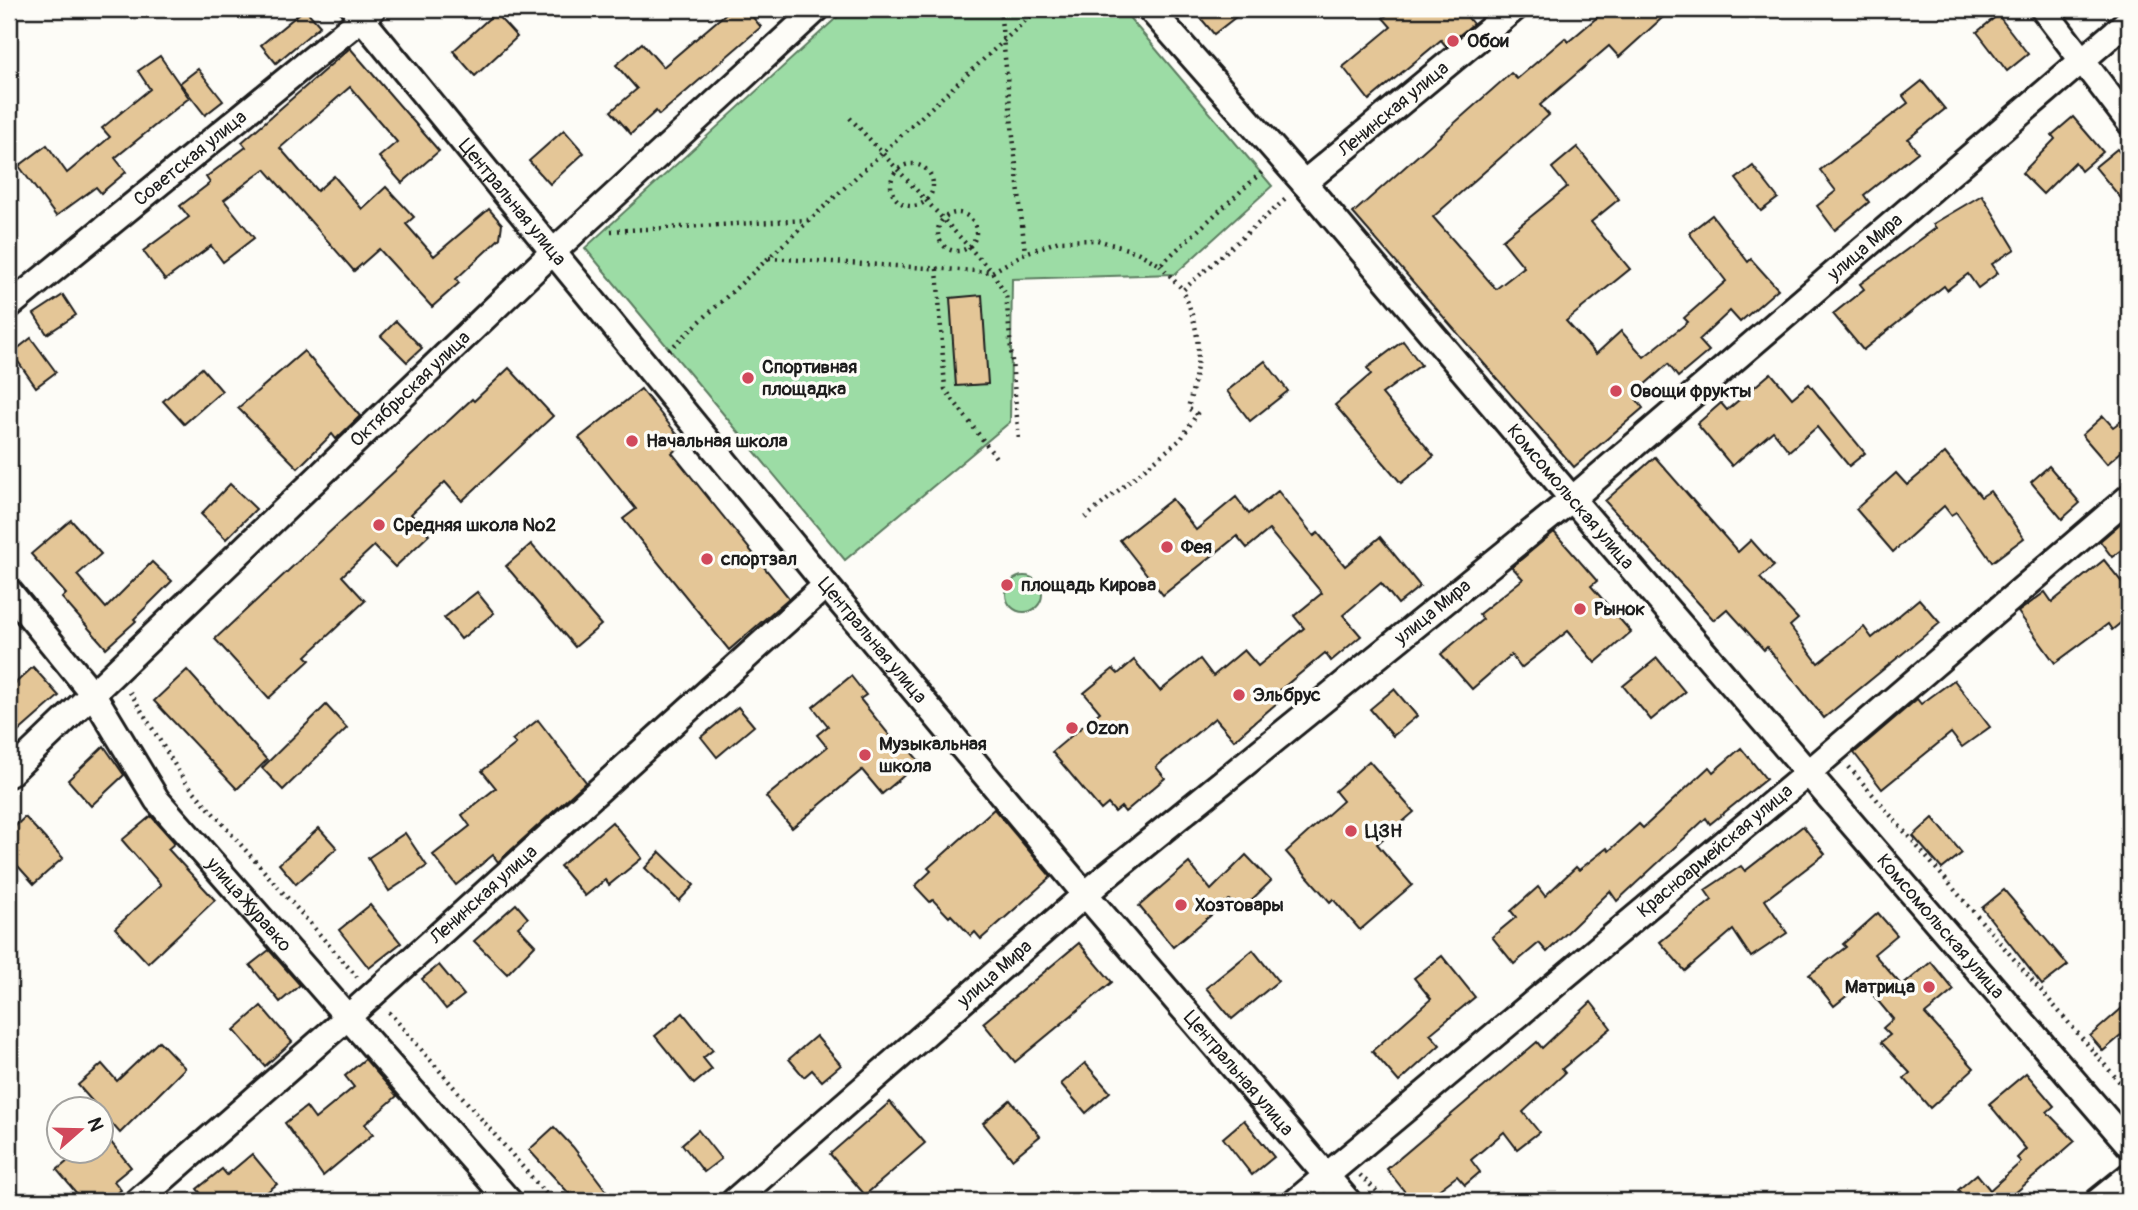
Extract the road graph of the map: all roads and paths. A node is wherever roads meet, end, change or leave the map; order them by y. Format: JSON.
{"nodes":[{"id":1,"x":817,"y":9,"type":"edge"},
{"id":2,"x":1000,"y":9,"type":"edge"},
{"id":3,"x":1038,"y":9,"type":"edge"},
{"id":4,"x":1150,"y":9,"type":"edge"},
{"id":5,"x":1514,"y":9,"type":"edge"},
{"id":6,"x":2043,"y":9,"type":"edge"},
{"id":7,"x":363,"y":12,"type":"edge"},
{"id":8,"x":2129,"y":20,"type":"edge"},
{"id":9,"x":1002,"y":42,"type":"junction"},
{"id":10,"x":2084,"y":61,"type":"junction"},
{"id":11,"x":850,"y":118,"type":"dead end"},
{"id":12,"x":2129,"y":122,"type":"edge"},
{"id":13,"x":881,"y":154,"type":"junction"},
{"id":14,"x":1280,"y":156,"type":"junction"},
{"id":15,"x":897,"y":170,"type":"junction"},
{"id":16,"x":1304,"y":183,"type":"junction"},
{"id":17,"x":926,"y":201,"type":"junction"},
{"id":18,"x":942,"y":219,"type":"junction"},
{"id":19,"x":810,"y":220,"type":"junction"},
{"id":20,"x":603,"y":231,"type":"dead end"},
{"id":21,"x":969,"y":247,"type":"junction"},
{"id":22,"x":555,"y":250,"type":"junction"},
{"id":23,"x":1025,"y":253,"type":"junction"},
{"id":24,"x":769,"y":258,"type":"junction"},
{"id":25,"x":1160,"y":265,"type":"junction"},
{"id":26,"x":937,"y":269,"type":"junction"},
{"id":27,"x":992,"y":272,"type":"junction"},
{"id":28,"x":1183,"y":290,"type":"junction"},
{"id":29,"x":9,"y":306,"type":"edge"},
{"id":30,"x":669,"y":350,"type":"dead end"},
{"id":31,"x":1019,"y":440,"type":"dead end"},
{"id":32,"x":997,"y":459,"type":"dead end"},
{"id":33,"x":2129,"y":496,"type":"edge"},
{"id":34,"x":1572,"y":499,"type":"junction"},
{"id":35,"x":1085,"y":518,"type":"dead end"},
{"id":36,"x":826,"y":584,"type":"junction"},
{"id":37,"x":9,"y":592,"type":"edge"},
{"id":38,"x":129,"y":690,"type":"dead end"},
{"id":39,"x":93,"y":694,"type":"junction"},
{"id":40,"x":1835,"y":750,"type":"junction"},
{"id":41,"x":1808,"y":773,"type":"junction"},
{"id":42,"x":9,"y":774,"type":"edge"},
{"id":43,"x":1085,"y":894,"type":"junction"},
{"id":44,"x":373,"y":994,"type":"junction"},
{"id":45,"x":348,"y":1017,"type":"junction"},
{"id":46,"x":2129,"y":1093,"type":"edge"},
{"id":47,"x":2129,"y":1145,"type":"edge"},
{"id":48,"x":2129,"y":1176,"type":"edge"},
{"id":49,"x":1326,"y":1179,"type":"junction"},
{"id":50,"x":138,"y":1201,"type":"edge"},
{"id":51,"x":509,"y":1201,"type":"edge"},
{"id":52,"x":552,"y":1201,"type":"edge"},
{"id":53,"x":734,"y":1201,"type":"edge"},
{"id":54,"x":1296,"y":1201,"type":"edge"},
{"id":55,"x":1348,"y":1201,"type":"edge"},
{"id":56,"x":2098,"y":1201,"type":"edge"}],
"edges":[{"from":1,"to":22,"type":"street","name":"Октябрьская улица"},
{"from":2,"to":9,"type":"path"},
{"from":3,"to":9,"type":"path"},
{"from":4,"to":14,"type":"street","name":"Комсомольская улица"},
{"from":5,"to":16,"type":"street","name":"Ленинская улица"},
{"from":6,"to":10,"type":"street"},
{"from":7,"to":22,"type":"street","name":"Центральная улица"},
{"from":7,"to":29,"type":"street","name":"Советская улица"},
{"from":8,"to":10,"type":"street","name":"улица Мира"},
{"from":9,"to":13,"type":"path"},
{"from":9,"to":23,"type":"path"},
{"from":10,"to":12,"type":"street"},
{"from":10,"to":34,"type":"street","name":"улица Мира"},
{"from":11,"to":13,"type":"path"},
{"from":13,"to":15,"type":"path"},
{"from":13,"to":19,"type":"path"},
{"from":14,"to":16,"type":"street","name":"Комсомольская улица"},
{"from":14,"to":25,"type":"path"},
{"from":15,"to":17,"type":"path"},
{"from":15,"to":17,"type":"path"},
{"from":15,"to":17,"type":"path"},
{"from":16,"to":28,"type":"path"},
{"from":16,"to":34,"type":"street","name":"Комсомольская улица"},
{"from":17,"to":18,"type":"path"},
{"from":18,"to":21,"type":"path"},
{"from":18,"to":21,"type":"path"},
{"from":18,"to":21,"type":"path"},
{"from":19,"to":20,"type":"path"},
{"from":19,"to":24,"type":"path"},
{"from":21,"to":27,"type":"path"},
{"from":22,"to":36,"type":"street","name":"Центральная улица"},
{"from":22,"to":39,"type":"street","name":"Октябрьская улица"},
{"from":23,"to":25,"type":"path"},
{"from":23,"to":27,"type":"path"},
{"from":24,"to":26,"type":"path"},
{"from":24,"to":30,"type":"path"},
{"from":25,"to":28,"type":"path"},
{"from":26,"to":27,"type":"path"},
{"from":26,"to":32,"type":"path"},
{"from":27,"to":31,"type":"path"},
{"from":28,"to":35,"type":"path"},
{"from":33,"to":40,"type":"street","name":"Красноармейская улица"},
{"from":34,"to":41,"type":"street","name":"Комсомольская улица"},
{"from":34,"to":43,"type":"street","name":"улица Мира"},
{"from":36,"to":43,"type":"street","name":"Центральная улица"},
{"from":36,"to":44,"type":"street","name":"Ленинская улица"},
{"from":37,"to":39,"type":"street","name":"улица Журавко"},
{"from":38,"to":44,"type":"path"},
{"from":39,"to":42,"type":"street","name":"Октябрьская улица"},
{"from":39,"to":45,"type":"street","name":"улица Журавко"},
{"from":40,"to":41,"type":"street","name":"Красноармейская улица"},
{"from":40,"to":46,"type":"path"},
{"from":41,"to":47,"type":"street","name":"Комсомольская улица"},
{"from":41,"to":49,"type":"street","name":"Красноармейская улица"},
{"from":43,"to":49,"type":"street","name":"Центральная улица"},
{"from":43,"to":53,"type":"street","name":"улица Мира"},
{"from":44,"to":45,"type":"street","name":"Ленинская улица"},
{"from":44,"to":52,"type":"path"},
{"from":45,"to":50,"type":"street","name":"Ленинская улица"},
{"from":45,"to":51,"type":"street","name":"улица Журавко"},
{"from":48,"to":56,"type":"street"},
{"from":49,"to":54,"type":"street","name":"Красноармейская улица"},
{"from":49,"to":55,"type":"street","name":"Центральная улица"}]}
